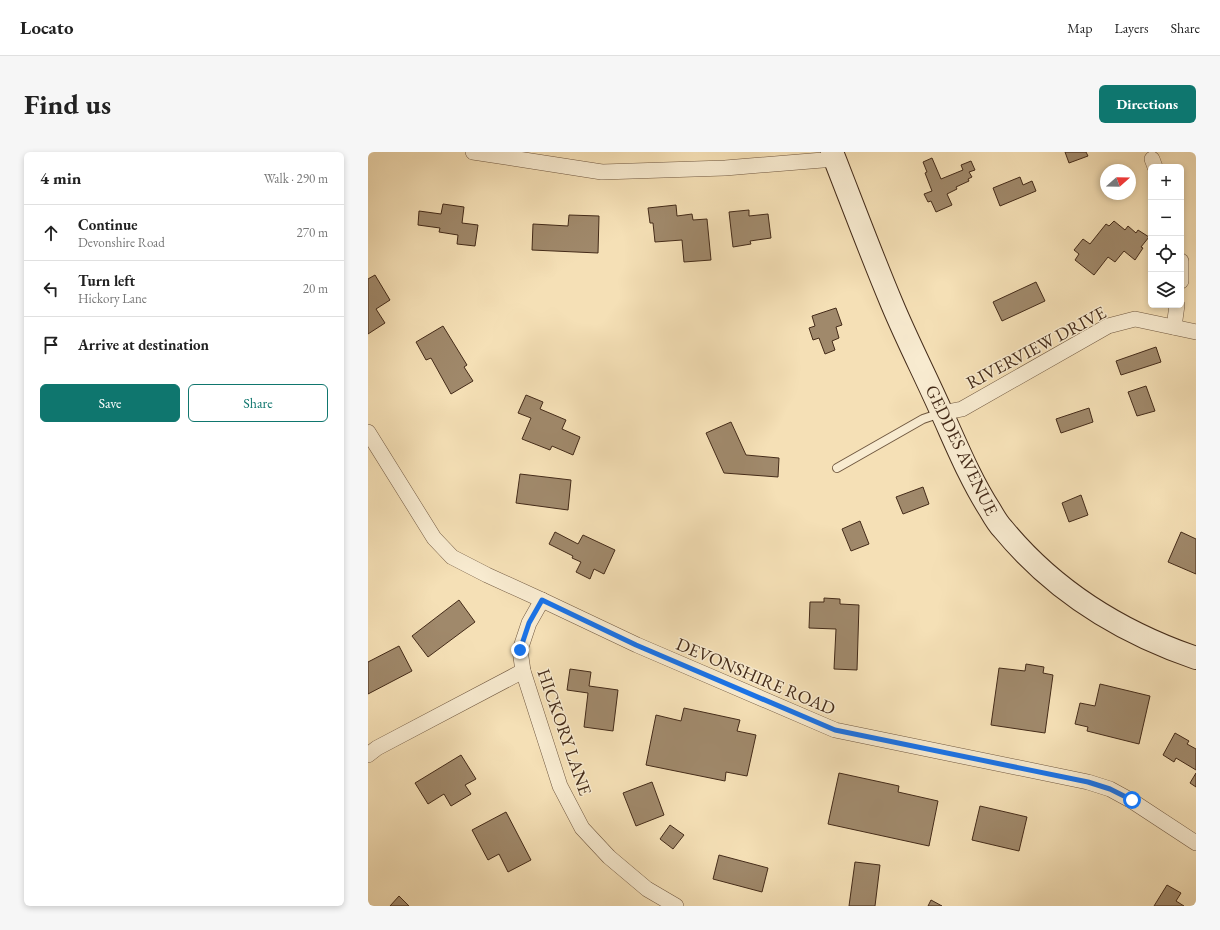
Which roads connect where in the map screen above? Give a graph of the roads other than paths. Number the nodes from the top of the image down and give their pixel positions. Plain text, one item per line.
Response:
1 (473, 152) edge
2 (834, 155) edge
3 (1177, 308) edge
4 (1174, 327) junction
5 (1196, 332) edge
6 (942, 413) junction
7 (368, 432) edge
8 (837, 468) dead end
9 (542, 600) junction
10 (1196, 658) edge
11 (523, 671) junction
12 (368, 755) edge
13 (1196, 843) edge
14 (676, 906) edge

1 - 2 street
2 - 6 main road, GEDDES AVENUE
3 - 4 street
4 - 5 street, RIVERVIEW DRIVE
4 - 6 street, RIVERVIEW DRIVE
6 - 8 lane
6 - 10 main road, GEDDES AVENUE
7 - 9 street, DEVONSHIRE ROAD
9 - 11 street, HICKORY LANE
9 - 13 street, DEVONSHIRE ROAD
11 - 12 street
11 - 14 street, HICKORY LANE

